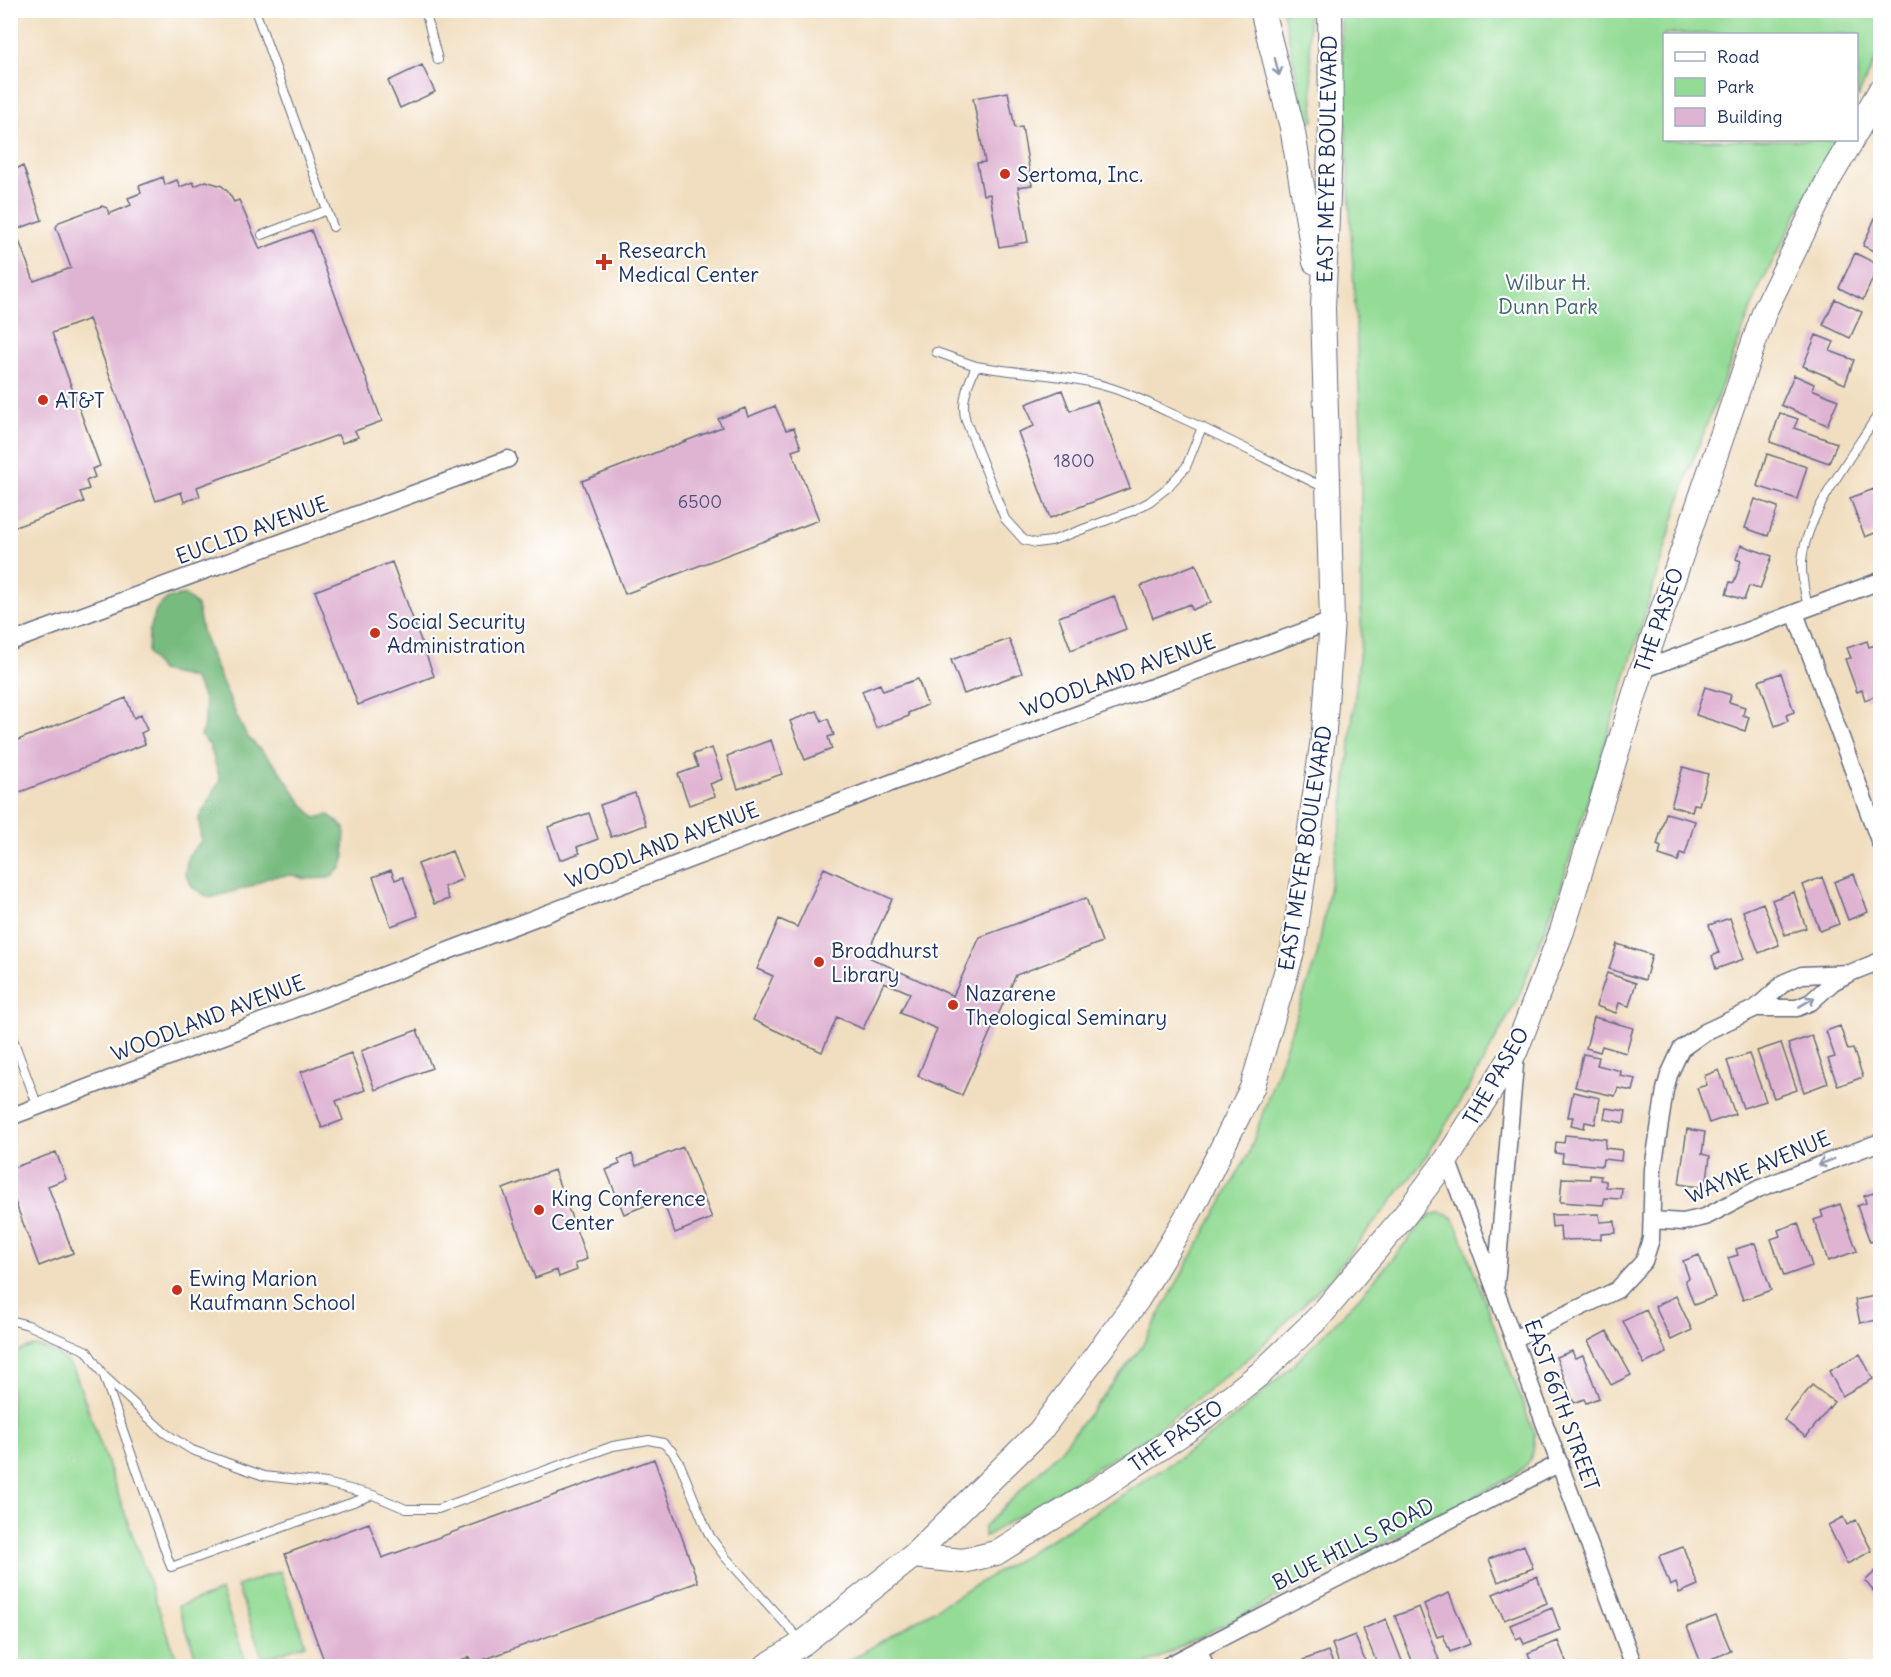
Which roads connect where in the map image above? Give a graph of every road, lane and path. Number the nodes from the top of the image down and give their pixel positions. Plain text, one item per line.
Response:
1 (255, 10) edge
2 (424, 10) edge
3 (1262, 10) edge
4 (1330, 10) edge
5 (438, 60) dead end
6 (1881, 91) edge
7 (1858, 130) edge
8 (1851, 141) edge
9 (327, 210) junction
10 (333, 227) dead end
11 (262, 235) dead end
12 (1323, 308) junction
13 (936, 352) dead end
14 (1881, 360) edge
15 (976, 366) junction
16 (1881, 368) edge
17 (1881, 411) edge
18 (1202, 427) junction
19 (508, 459) dead end
20 (1328, 490) junction
21 (1881, 581) edge
22 (1802, 610) junction
23 (1332, 621) junction
24 (10, 642) edge
25 (1642, 670) junction
26 (1881, 843) edge
27 (1881, 962) edge
28 (1850, 973) junction
29 (1756, 1008) junction
30 (10, 1031) edge
31 (1516, 1050) junction
32 (38, 1107) junction
33 (10, 1117) edge
34 (1881, 1142) edge
35 (1448, 1159) junction
36 (1652, 1220) junction
37 (1496, 1288) junction
38 (10, 1320) edge
39 (1514, 1339) junction
40 (104, 1376) junction
41 (1560, 1463) junction
42 (373, 1495) junction
43 (913, 1556) junction
44 (803, 1643) junction
45 (1198, 1649) junction
46 (766, 1666) edge
47 (1167, 1666) edge
48 (1205, 1666) edge
49 (1634, 1666) edge

1 - 9 lane
2 - 5 lane
3 -> 12 main road, EAST MEYER BOULEVARD
4 - 12 main road, EAST MEYER BOULEVARD
6 - 7 main road
8 - 25 main road, THE PASEO
9 - 10 lane
9 - 11 lane
12 - 20 main road, EAST MEYER BOULEVARD
13 - 15 lane
14 - 16 lane
15 - 18 lane
15 - 18 lane
17 - 22 lane
18 - 20 lane
19 - 24 street, EUCLID AVENUE
20 - 23 main road, EAST MEYER BOULEVARD
21 - 22 street
22 - 25 street
22 - 26 street
23 - 32 street, WOODLAND AVENUE
23 - 43 main road, EAST MEYER BOULEVARD
25 - 31 main road, THE PASEO
27 - 28 street
29 -> 28 street
28 - 29 street
29 - 36 street
30 - 32 lane
31 - 35 main road, THE PASEO
31 - 37 street
32 - 33 street, WOODLAND AVENUE
34 -> 36 street, WAYNE AVENUE
35 - 37 street, EAST 66TH STREET
35 - 43 main road, THE PASEO
36 - 39 street
37 - 39 street, EAST 66TH STREET
38 - 40 lane
39 - 41 street, EAST 66TH STREET
40 - 42 lane
40 - 42 lane
41 - 45 street, BLUE HILLS ROAD
41 - 49 street, EAST 66TH STREET
42 - 44 lane
43 - 44 main road
44 - 46 main road
45 - 47 street, BLUE HILLS ROAD
45 - 48 street

